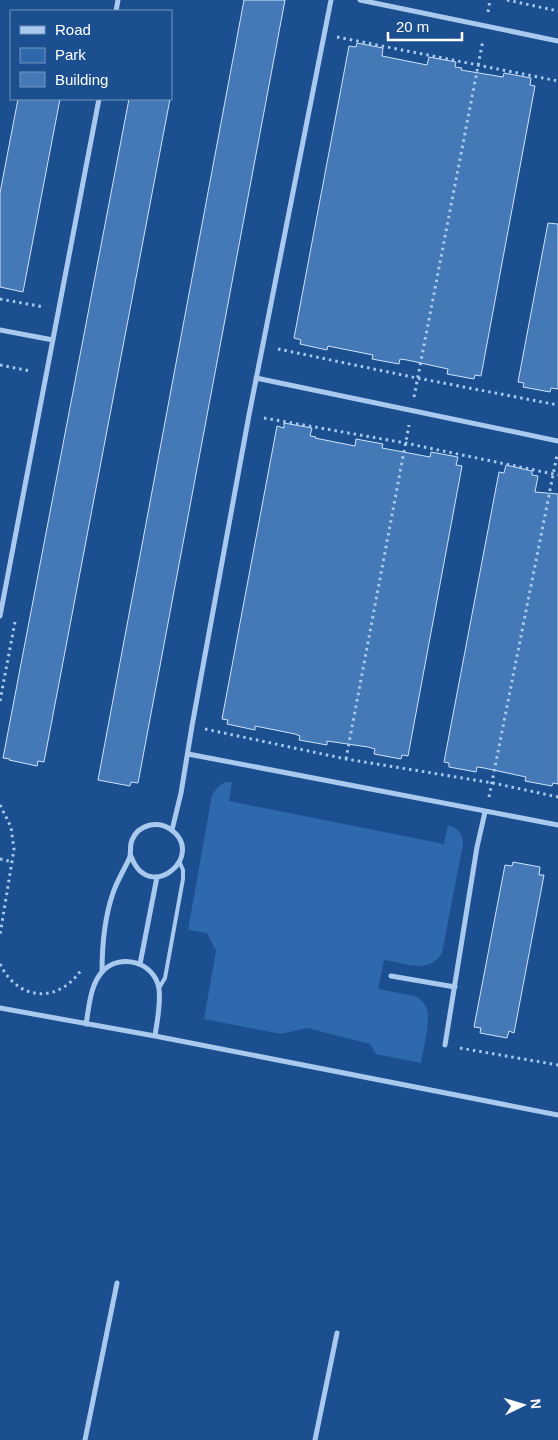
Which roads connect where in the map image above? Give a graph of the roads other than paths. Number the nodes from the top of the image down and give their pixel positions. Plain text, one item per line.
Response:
1 (331, 0) edge
2 (360, 0) edge
3 (558, 41) edge
4 (99, 100) edge
5 (0, 330) edge
6 (53, 340) junction
7 (256, 378) junction
8 (558, 440) edge
9 (0, 616) edge
10 (188, 754) junction
11 (485, 812) junction
12 (558, 826) edge
13 (172, 830) junction
14 (131, 856) junction
15 (180, 863) junction
16 (158, 877) junction
17 (140, 964) junction
18 (102, 972) junction
19 (391, 976) dead end
20 (159, 988) junction
21 (455, 988) junction
22 (0, 1008) edge
23 (86, 1024) junction
24 (155, 1036) junction
25 (445, 1045) road end
26 (558, 1115) edge
27 (117, 1283) dead end
28 (337, 1334) dead end
29 (85, 1440) edge
30 (315, 1440) edge

1 - 7 street
2 - 3 street
4 - 6 street
5 - 6 street
6 - 9 street
7 - 8 street
7 - 10 street
10 - 11 street
10 - 13 street
11 - 12 street
11 - 21 street
13 - 14 street
13 - 15 street
14 - 16 street
14 - 18 street
15 - 16 street
15 - 20 lane
16 - 17 street
17 - 18 street
17 - 20 street
18 - 23 street
19 - 21 street
20 - 24 street
21 - 25 street
22 - 23 street
23 - 24 street
24 - 26 street
27 - 29 street
28 - 30 street

